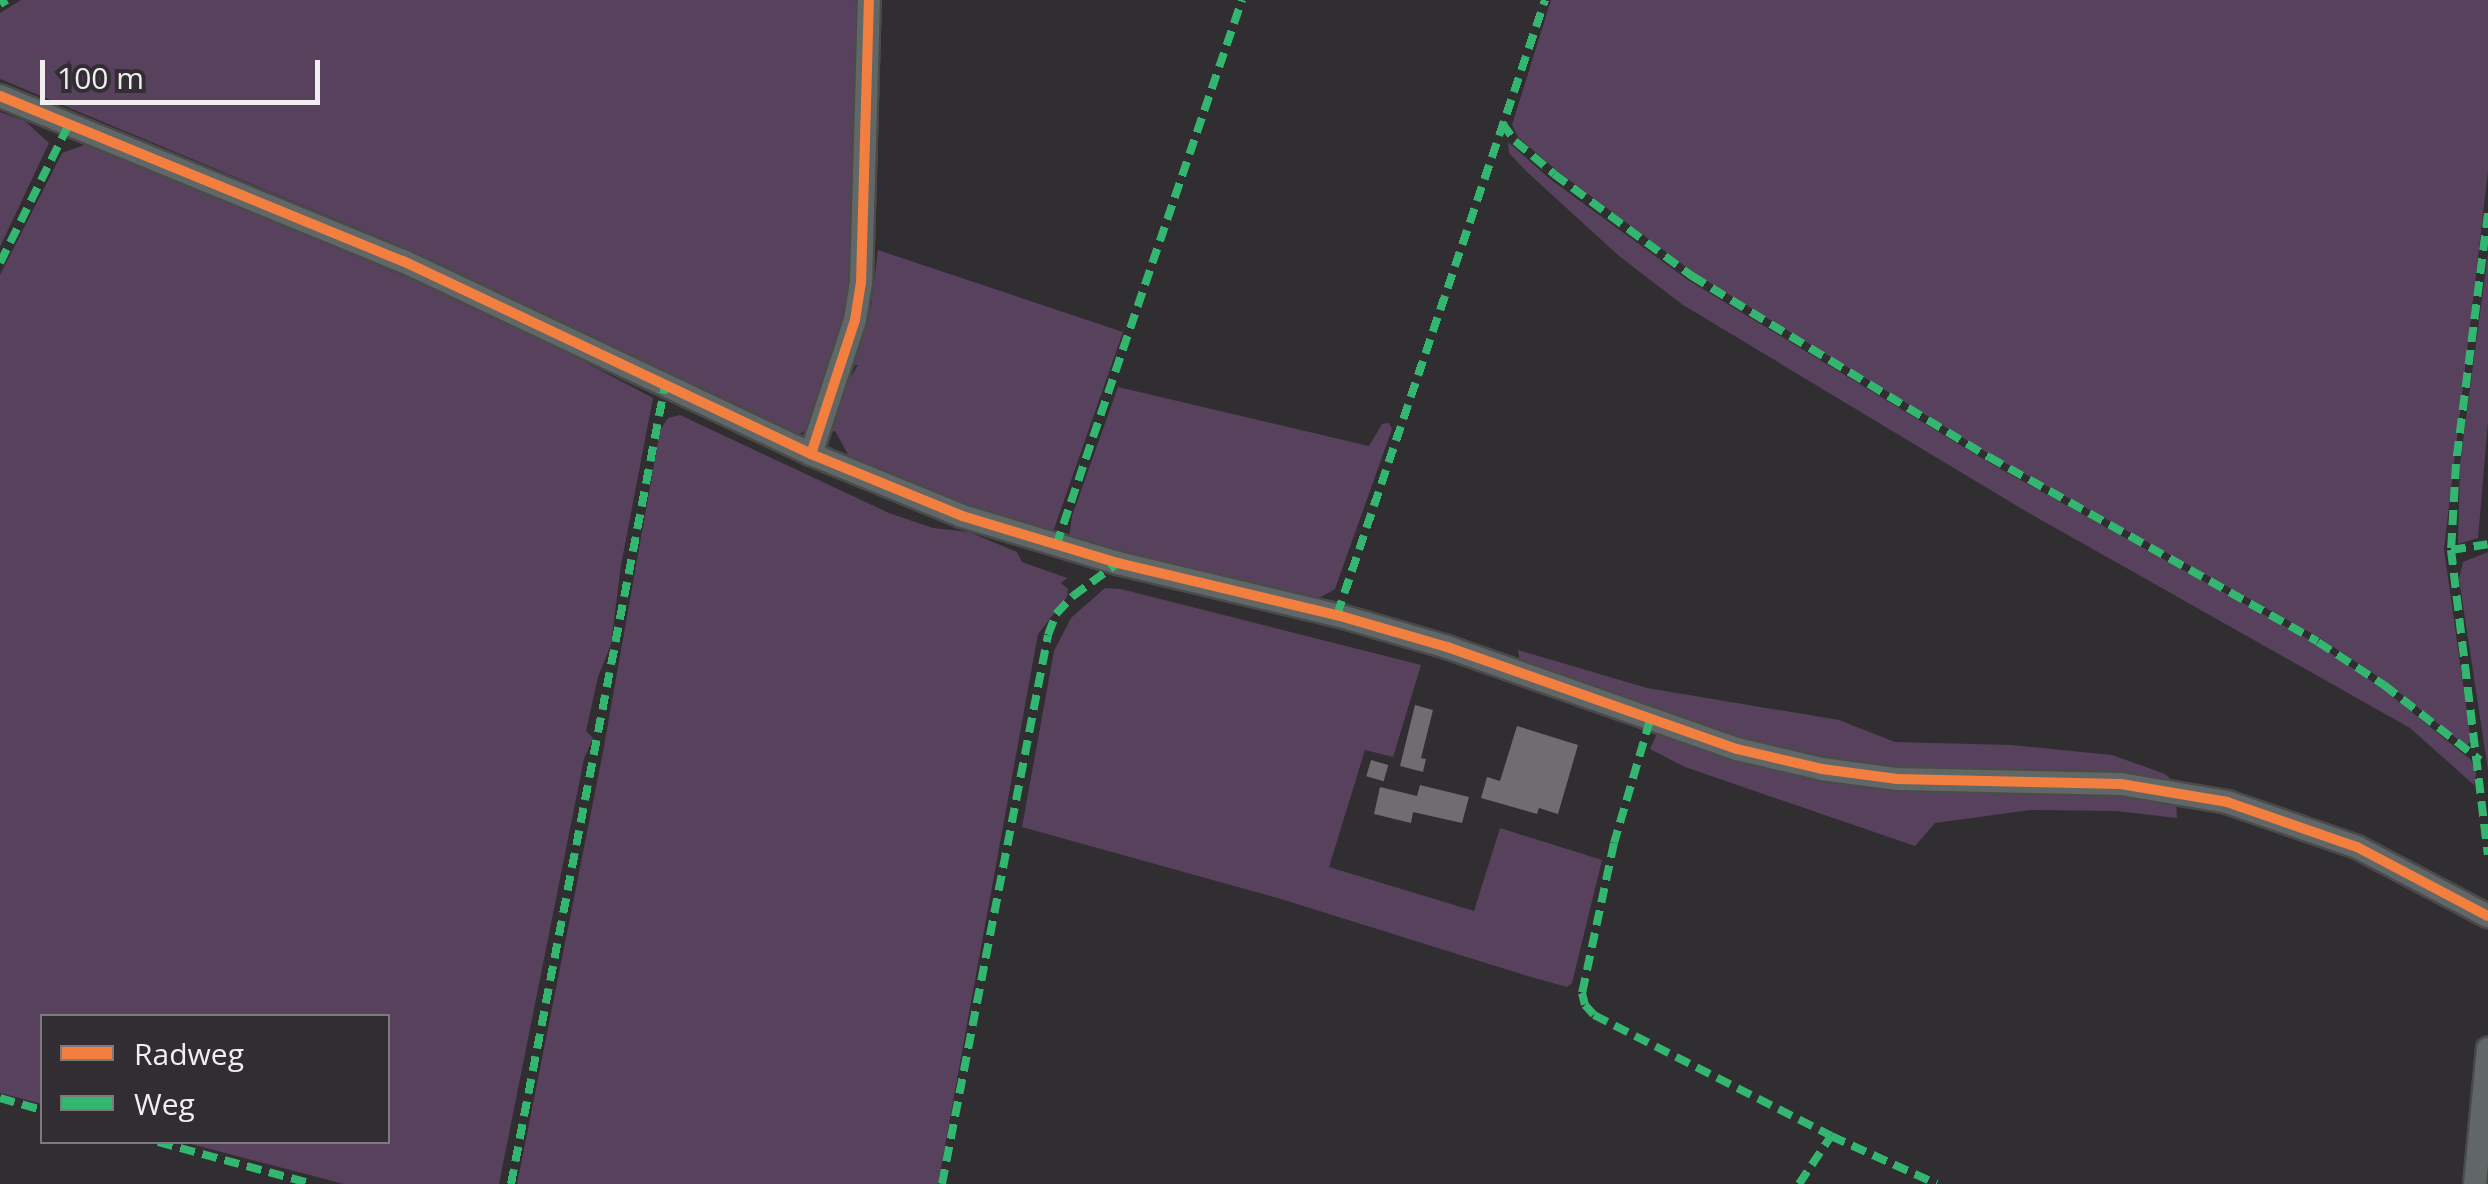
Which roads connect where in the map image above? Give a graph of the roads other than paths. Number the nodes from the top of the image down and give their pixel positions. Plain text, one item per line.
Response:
1 (869, 0) edge
2 (0, 96) edge
3 (811, 454) junction
4 (2488, 916) edge
5 (2488, 1049) edge
6 (2474, 1184) edge

1 - 3 street
2 - 3 street
3 - 4 street
5 - 6 street

